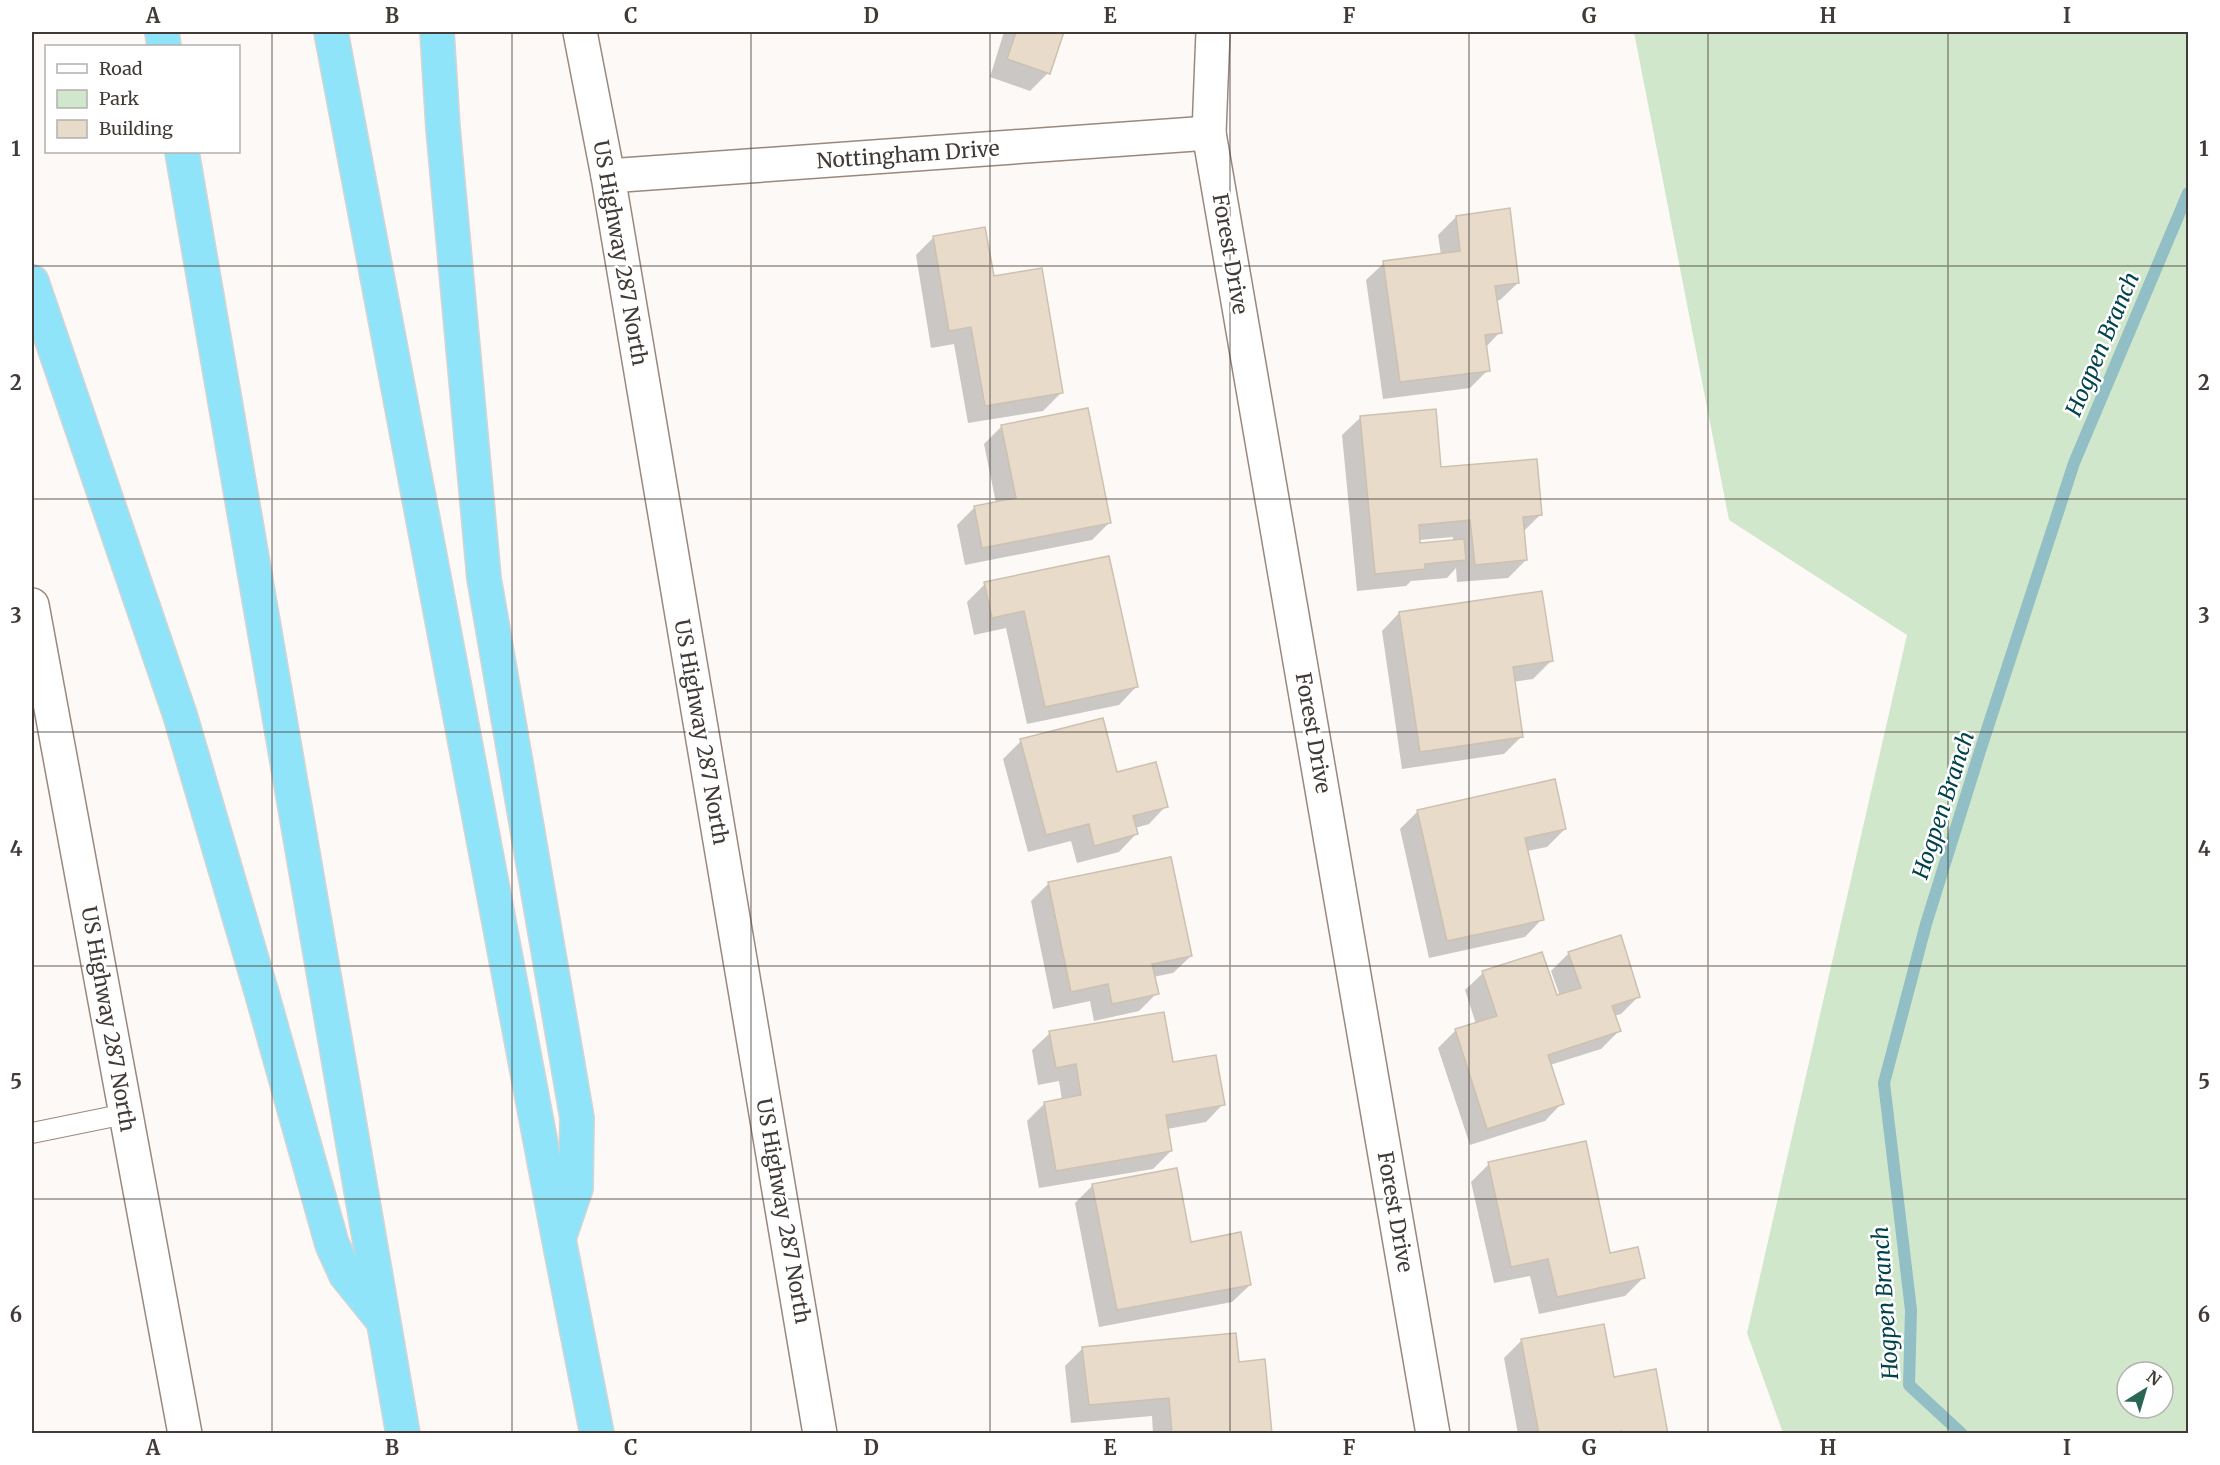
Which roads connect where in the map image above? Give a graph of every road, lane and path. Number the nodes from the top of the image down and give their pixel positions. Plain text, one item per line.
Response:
1 (331, 32) edge
2 (437, 32) edge
3 (580, 32) edge
4 (1213, 32) edge
5 (1209, 133) junction
6 (182, 153) edge
7 (608, 176) junction
8 (32, 282) edge
9 (32, 605) edge
10 (125, 1114) junction
11 (32, 1133) edge
12 (559, 1240) junction
13 (382, 1320) junction
14 (185, 1434) edge
15 (403, 1434) edge
16 (597, 1434) edge
17 (820, 1434) edge
18 (1434, 1434) edge

1 - 12 highway
2 - 12 highway
3 - 7 main road, US Highway 287 North
4 - 5 main road, Forest Drive
5 - 7 main road, Nottingham Drive
5 - 18 main road, Forest Drive
6 - 13 highway
7 - 17 main road, US Highway 287 North
8 - 13 highway
9 - 10 main road, US Highway 287 North
10 - 11 lane
10 - 14 main road, US Highway 287 North
12 - 16 highway
13 - 15 highway

